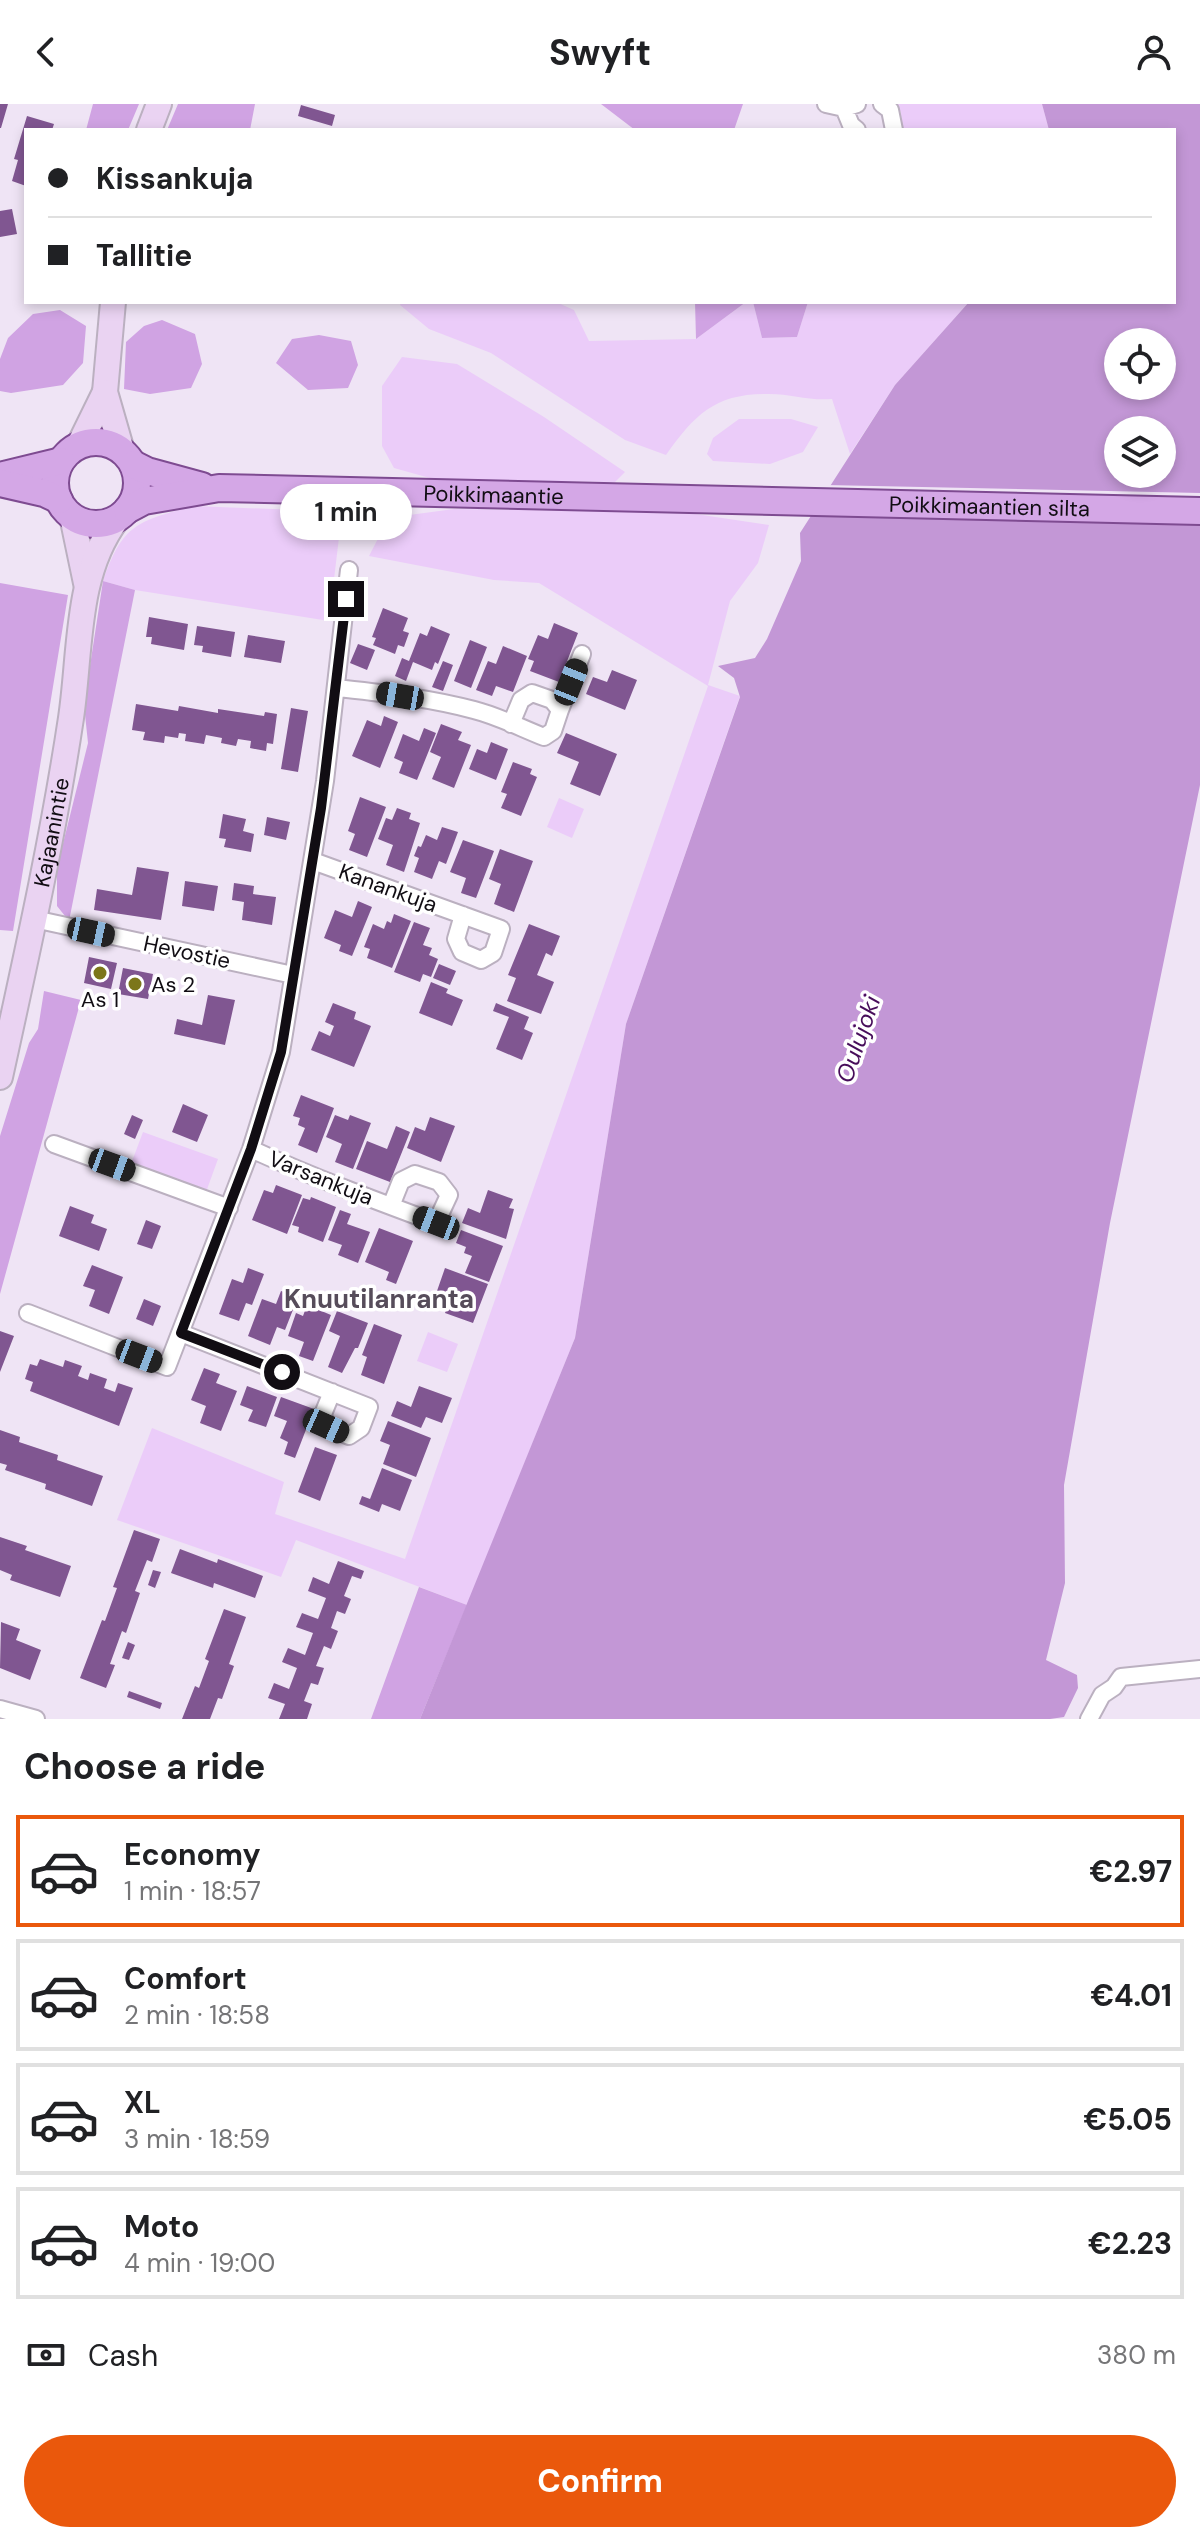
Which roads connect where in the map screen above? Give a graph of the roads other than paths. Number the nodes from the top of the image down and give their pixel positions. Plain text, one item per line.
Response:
1 (159, 104) edge
2 (826, 104) edge
3 (882, 104) edge
4 (851, 106) edge
5 (150, 128) edge
6 (855, 128) edge
7 (894, 128) edge
8 (113, 304) edge
9 (105, 392) junction
10 (70, 453) junction
11 (128, 457) junction
12 (0, 476) edge
13 (0, 483) edge
14 (209, 488) junction
15 (778, 501) joint
16 (65, 508) junction
17 (1200, 511) edge
18 (122, 514) junction
19 (349, 570) dead end
20 (86, 585) junction
21 (582, 654) dead end
22 (337, 688) junction
23 (560, 710) junction
24 (511, 724) junction
25 (313, 861) junction
26 (463, 915) dead end
27 (34, 919) junction
28 (293, 975) junction
29 (0, 1077) edge
30 (54, 1144) dead end
31 (251, 1149) junction
32 (391, 1206) dead end
33 (229, 1208) junction
34 (28, 1313) dead end
35 (181, 1333) junction
36 (332, 1392) dead end
37 (1200, 1669) edge
38 (0, 1710) edge
39 (36, 1719) edge
40 (1089, 1719) edge

1 - 5 main road
2 - 4 street
3 - 7 street
4 - 6 street
8 - 9 main road
9 - 10 main road
9 - 11 main road
10 - 11 main road
10 - 12 main road
10 - 16 main road
11 - 14 main road, Poikkimaantie
11 - 18 main road
13 - 16 main road
14 - 15 main road, Poikkimaantie
14 - 18 main road, Poikkimaantie
15 - 17 main road, Poikkimaantien silta
16 - 18 main road
16 - 20 main road, Kajaanintie
18 - 20 main road, Kajaanintie
19 - 22 street
20 - 27 main road, Kajaanintie
21 - 23 street
22 - 24 street
22 - 25 street
23 - 24 street
23 - 24 street
25 - 26 street, Kanankuja
25 - 28 street
27 - 28 street, Hevostie
27 - 29 main road, Kajaanintie
28 - 31 street
30 - 33 street
31 - 32 street, Varsankuja
31 - 33 street
33 - 35 street
34 - 35 street
35 - 36 street
37 - 40 street
38 - 39 street

